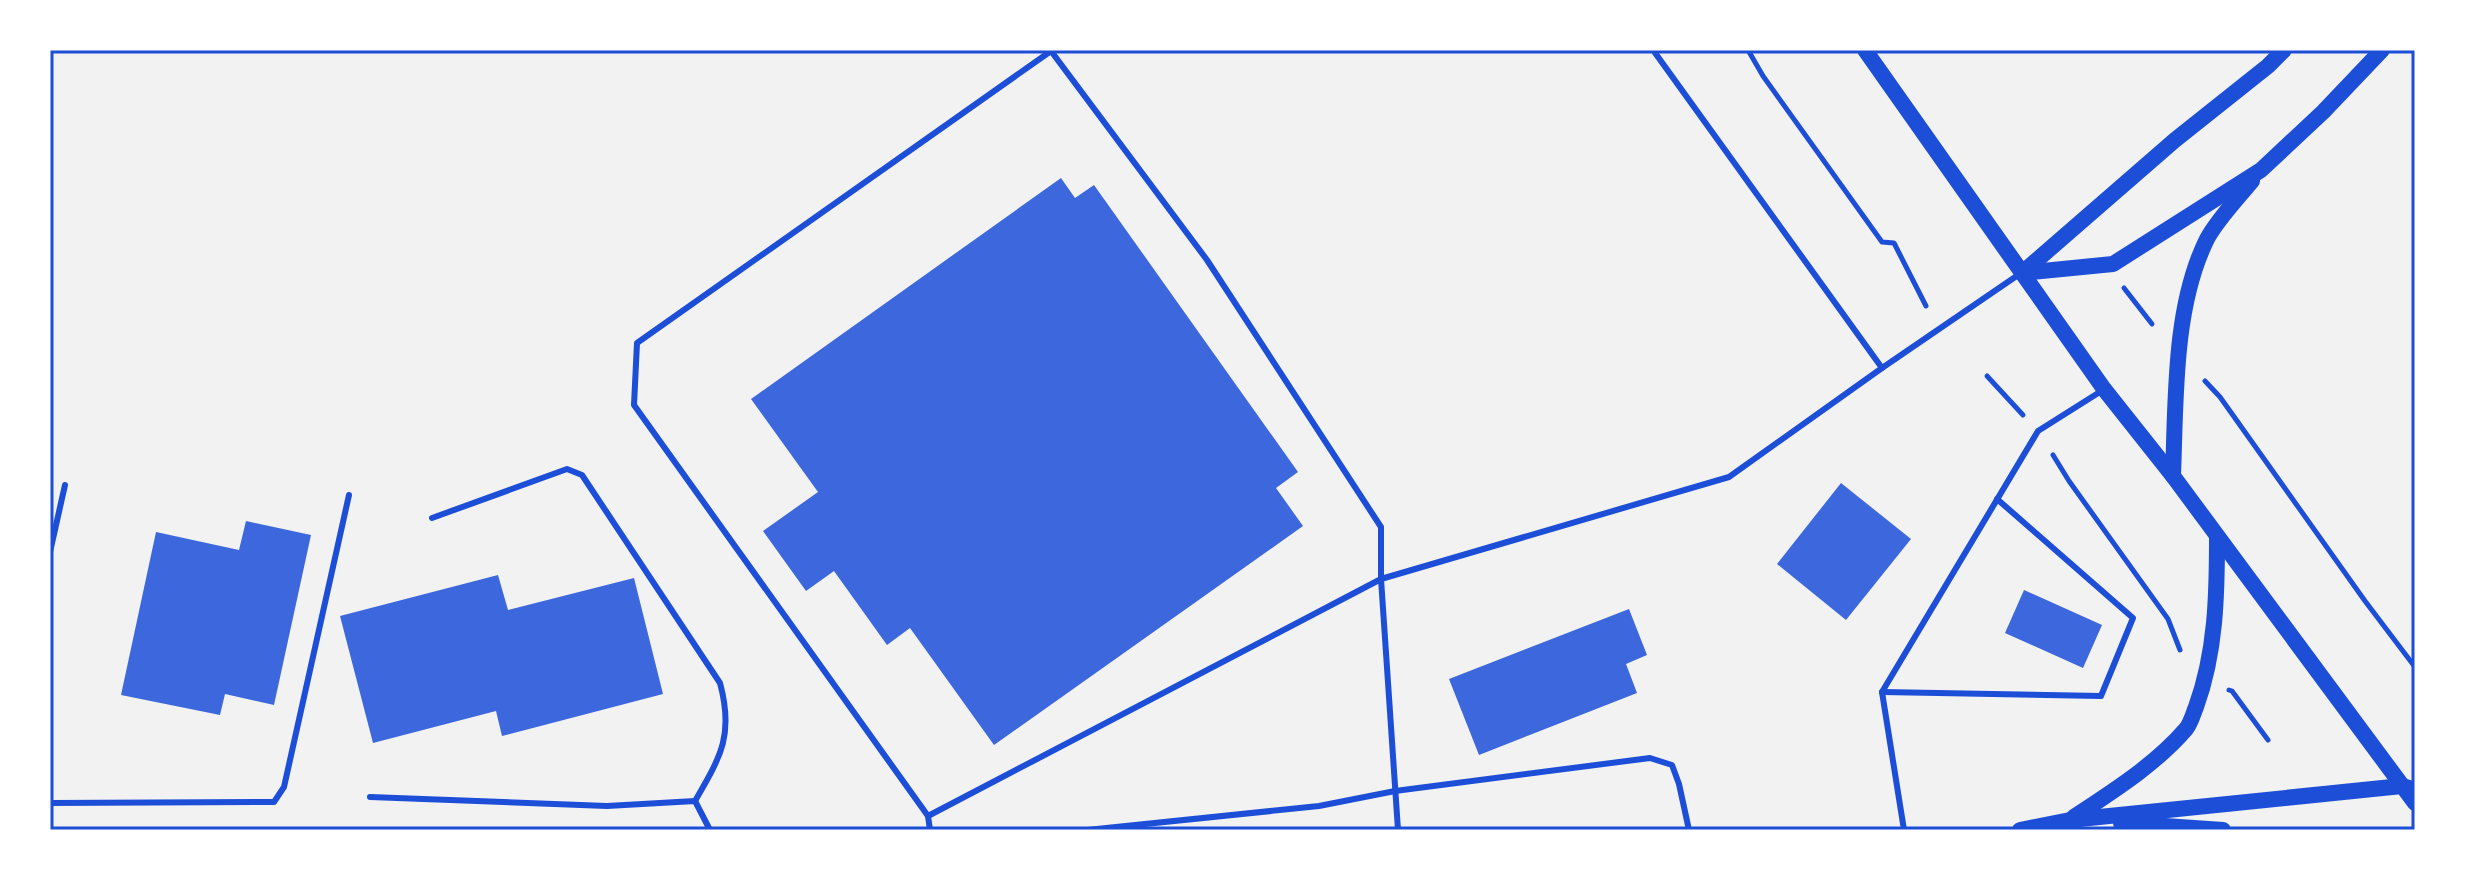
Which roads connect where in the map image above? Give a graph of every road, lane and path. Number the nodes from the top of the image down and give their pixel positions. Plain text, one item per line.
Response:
1 (1653, 50) edge
2 (1748, 50) edge
3 (1865, 50) edge
4 (2284, 50) edge
5 (2382, 50) edge
6 (1052, 51) edge
7 (2261, 170) junction
8 (2022, 273) junction
9 (2119, 281) dead end
10 (1926, 306) dead end
11 (2158, 331) dead end
12 (1882, 368) junction
13 (1987, 376) dead end
14 (2204, 380) dead end
15 (2104, 389) junction
16 (2038, 431) junction
17 (2173, 476) junction
18 (65, 485) dead end
19 (349, 495) dead end
20 (1997, 499) junction
21 (432, 518) dead end
22 (2217, 537) junction
23 (50, 552) edge
24 (1381, 579) junction
25 (2415, 667) edge
26 (2205, 681) junction
27 (1882, 692) junction
28 (2268, 740) dead end
29 (2408, 787) edge
30 (1395, 791) junction
31 (370, 797) dead end
32 (695, 801) junction
33 (50, 803) edge
34 (2415, 803) edge
35 (928, 816) junction
36 (2070, 820) junction
37 (710, 830) edge
38 (930, 830) edge
39 (1087, 830) edge
40 (1398, 830) edge
41 (1689, 830) edge
42 (1904, 830) edge
43 (2020, 830) edge
44 (2223, 830) edge

1 - 12 lane
2 - 10 path
3 - 8 main road
4 - 8 main road
5 - 7 main road
6 - 24 lane
6 - 35 lane
7 - 8 main road
7 - 17 main road
8 - 12 lane
8 - 15 main road
9 - 11 path
12 - 24 lane
13 - 16 path
14 - 25 path
15 - 16 lane
15 - 17 main road
16 - 20 lane
16 - 26 path
17 - 22 main road
18 - 23 lane
19 - 33 lane
20 - 27 lane
20 - 27 lane
21 - 32 lane
22 - 26 main road
22 - 29 main road
24 - 30 lane
24 - 35 lane
26 - 28 path
26 - 36 main road
27 - 42 lane
29 - 34 main road
29 - 36 main road
30 - 39 lane
30 - 40 lane
30 - 41 lane
31 - 32 lane
32 - 37 lane
35 - 38 lane
36 - 43 main road
36 - 44 main road

